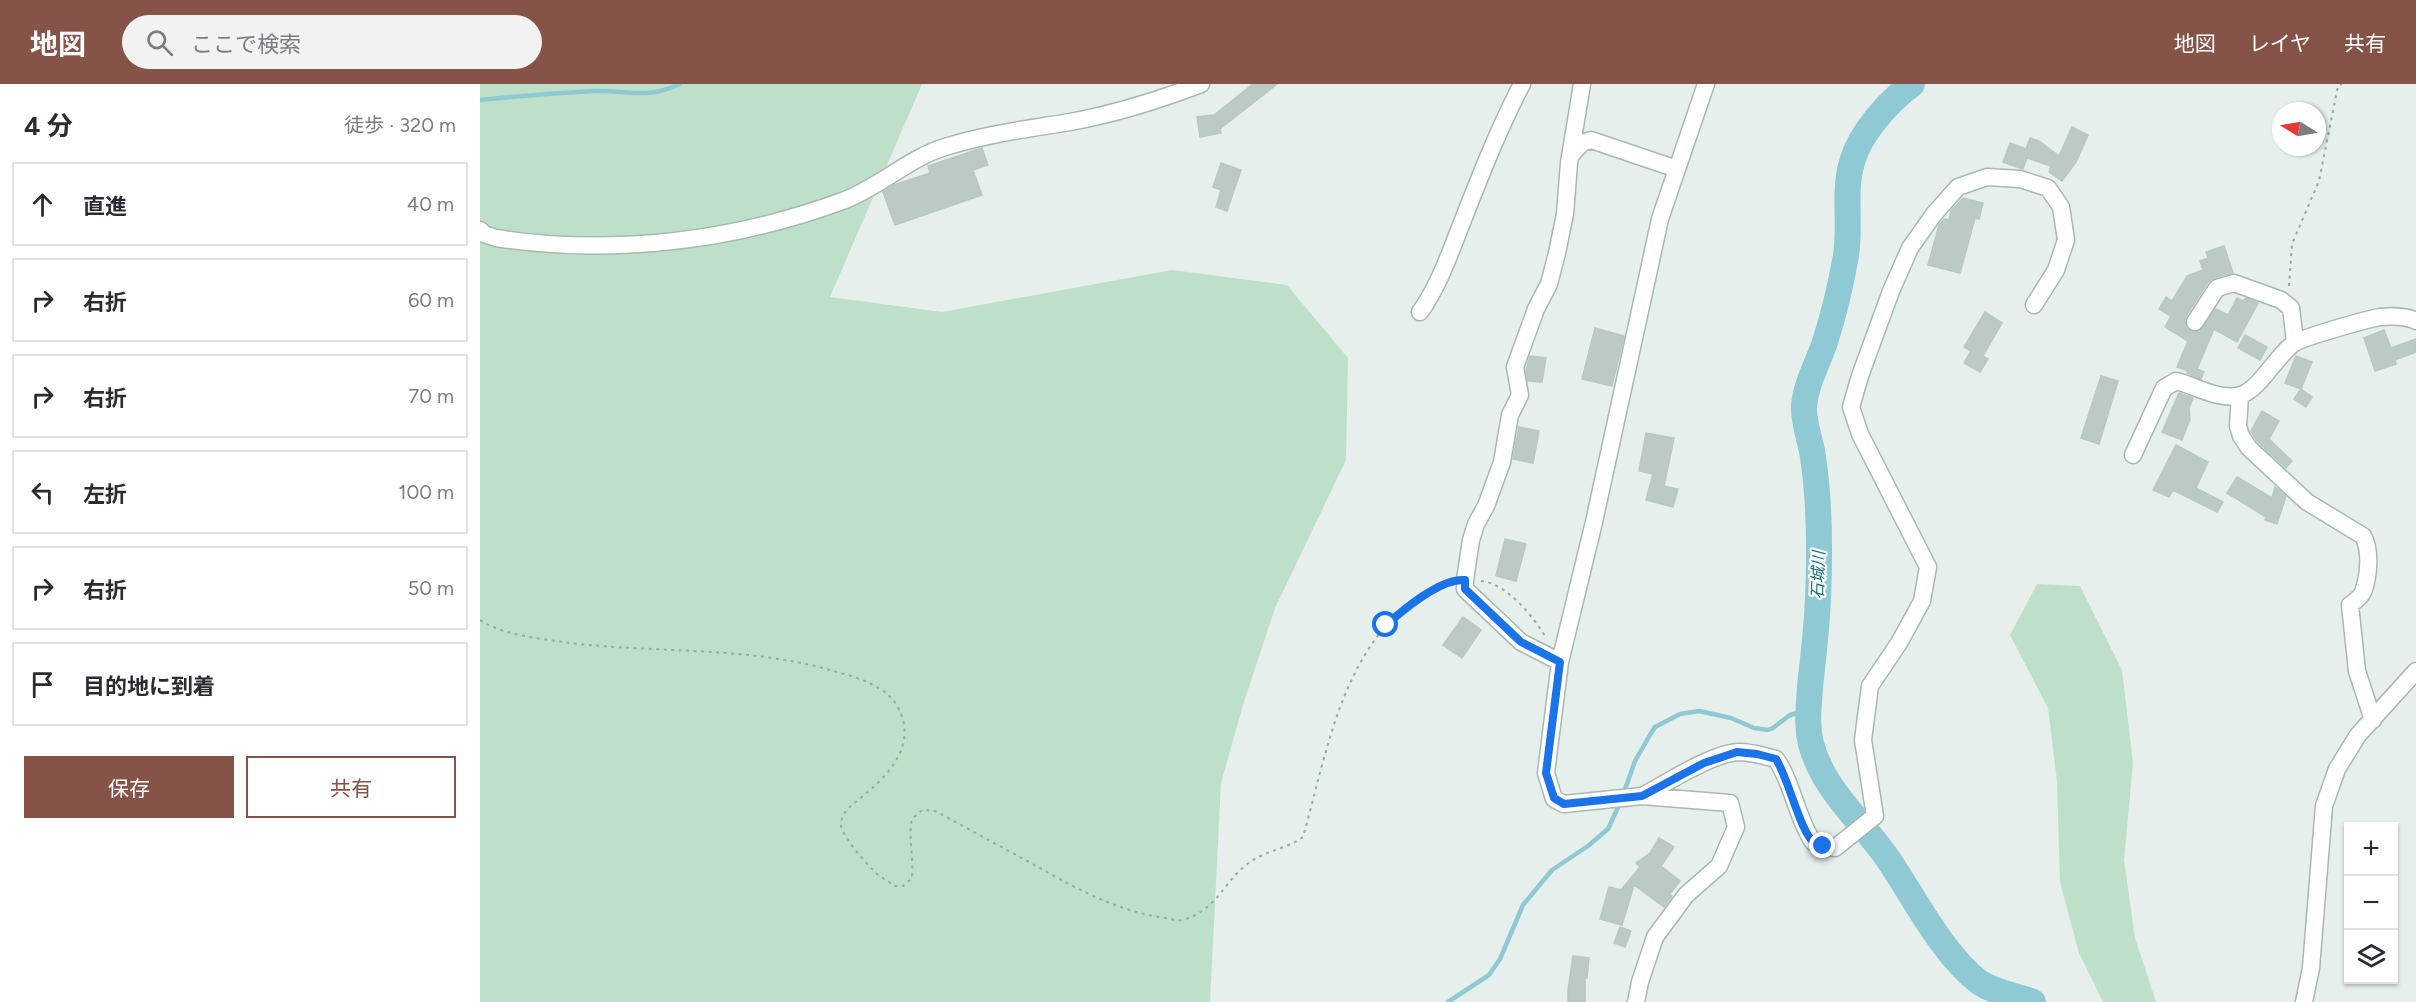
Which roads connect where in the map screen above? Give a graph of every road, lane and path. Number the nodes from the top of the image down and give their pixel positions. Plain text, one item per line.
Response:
1 (1201, 84) edge
2 (1522, 84) edge
3 (1582, 84) edge
4 (1706, 84) edge
5 (2342, 84) edge
6 (1570, 156) junction
7 (1677, 169) junction
8 (480, 230) edge
9 (2034, 304) dead end
10 (2286, 304) junction
11 (1419, 312) dead end
12 (2416, 321) edge
13 (2195, 322) dead end
14 (2295, 342) junction
15 (2240, 396) junction
16 (2133, 455) dead end
17 (1465, 580) junction
18 (480, 620) edge
19 (1560, 662) junction
20 (2416, 671) edge
21 (2373, 720) junction
22 (1642, 796) junction
23 (1636, 1002) edge
24 (2304, 1002) edge

1 - 8 street
2 - 11 street
3 - 6 street
4 - 7 street
5 - 10 path
6 - 7 street
6 - 17 street
7 - 19 street
9 - 22 street
10 - 13 street
10 - 14 street
12 - 14 street
14 - 15 street
15 - 16 street
15 - 21 street
17 - 18 path
17 - 19 street
17 - 19 path
19 - 22 street
20 - 21 street
21 - 24 street
22 - 23 street

